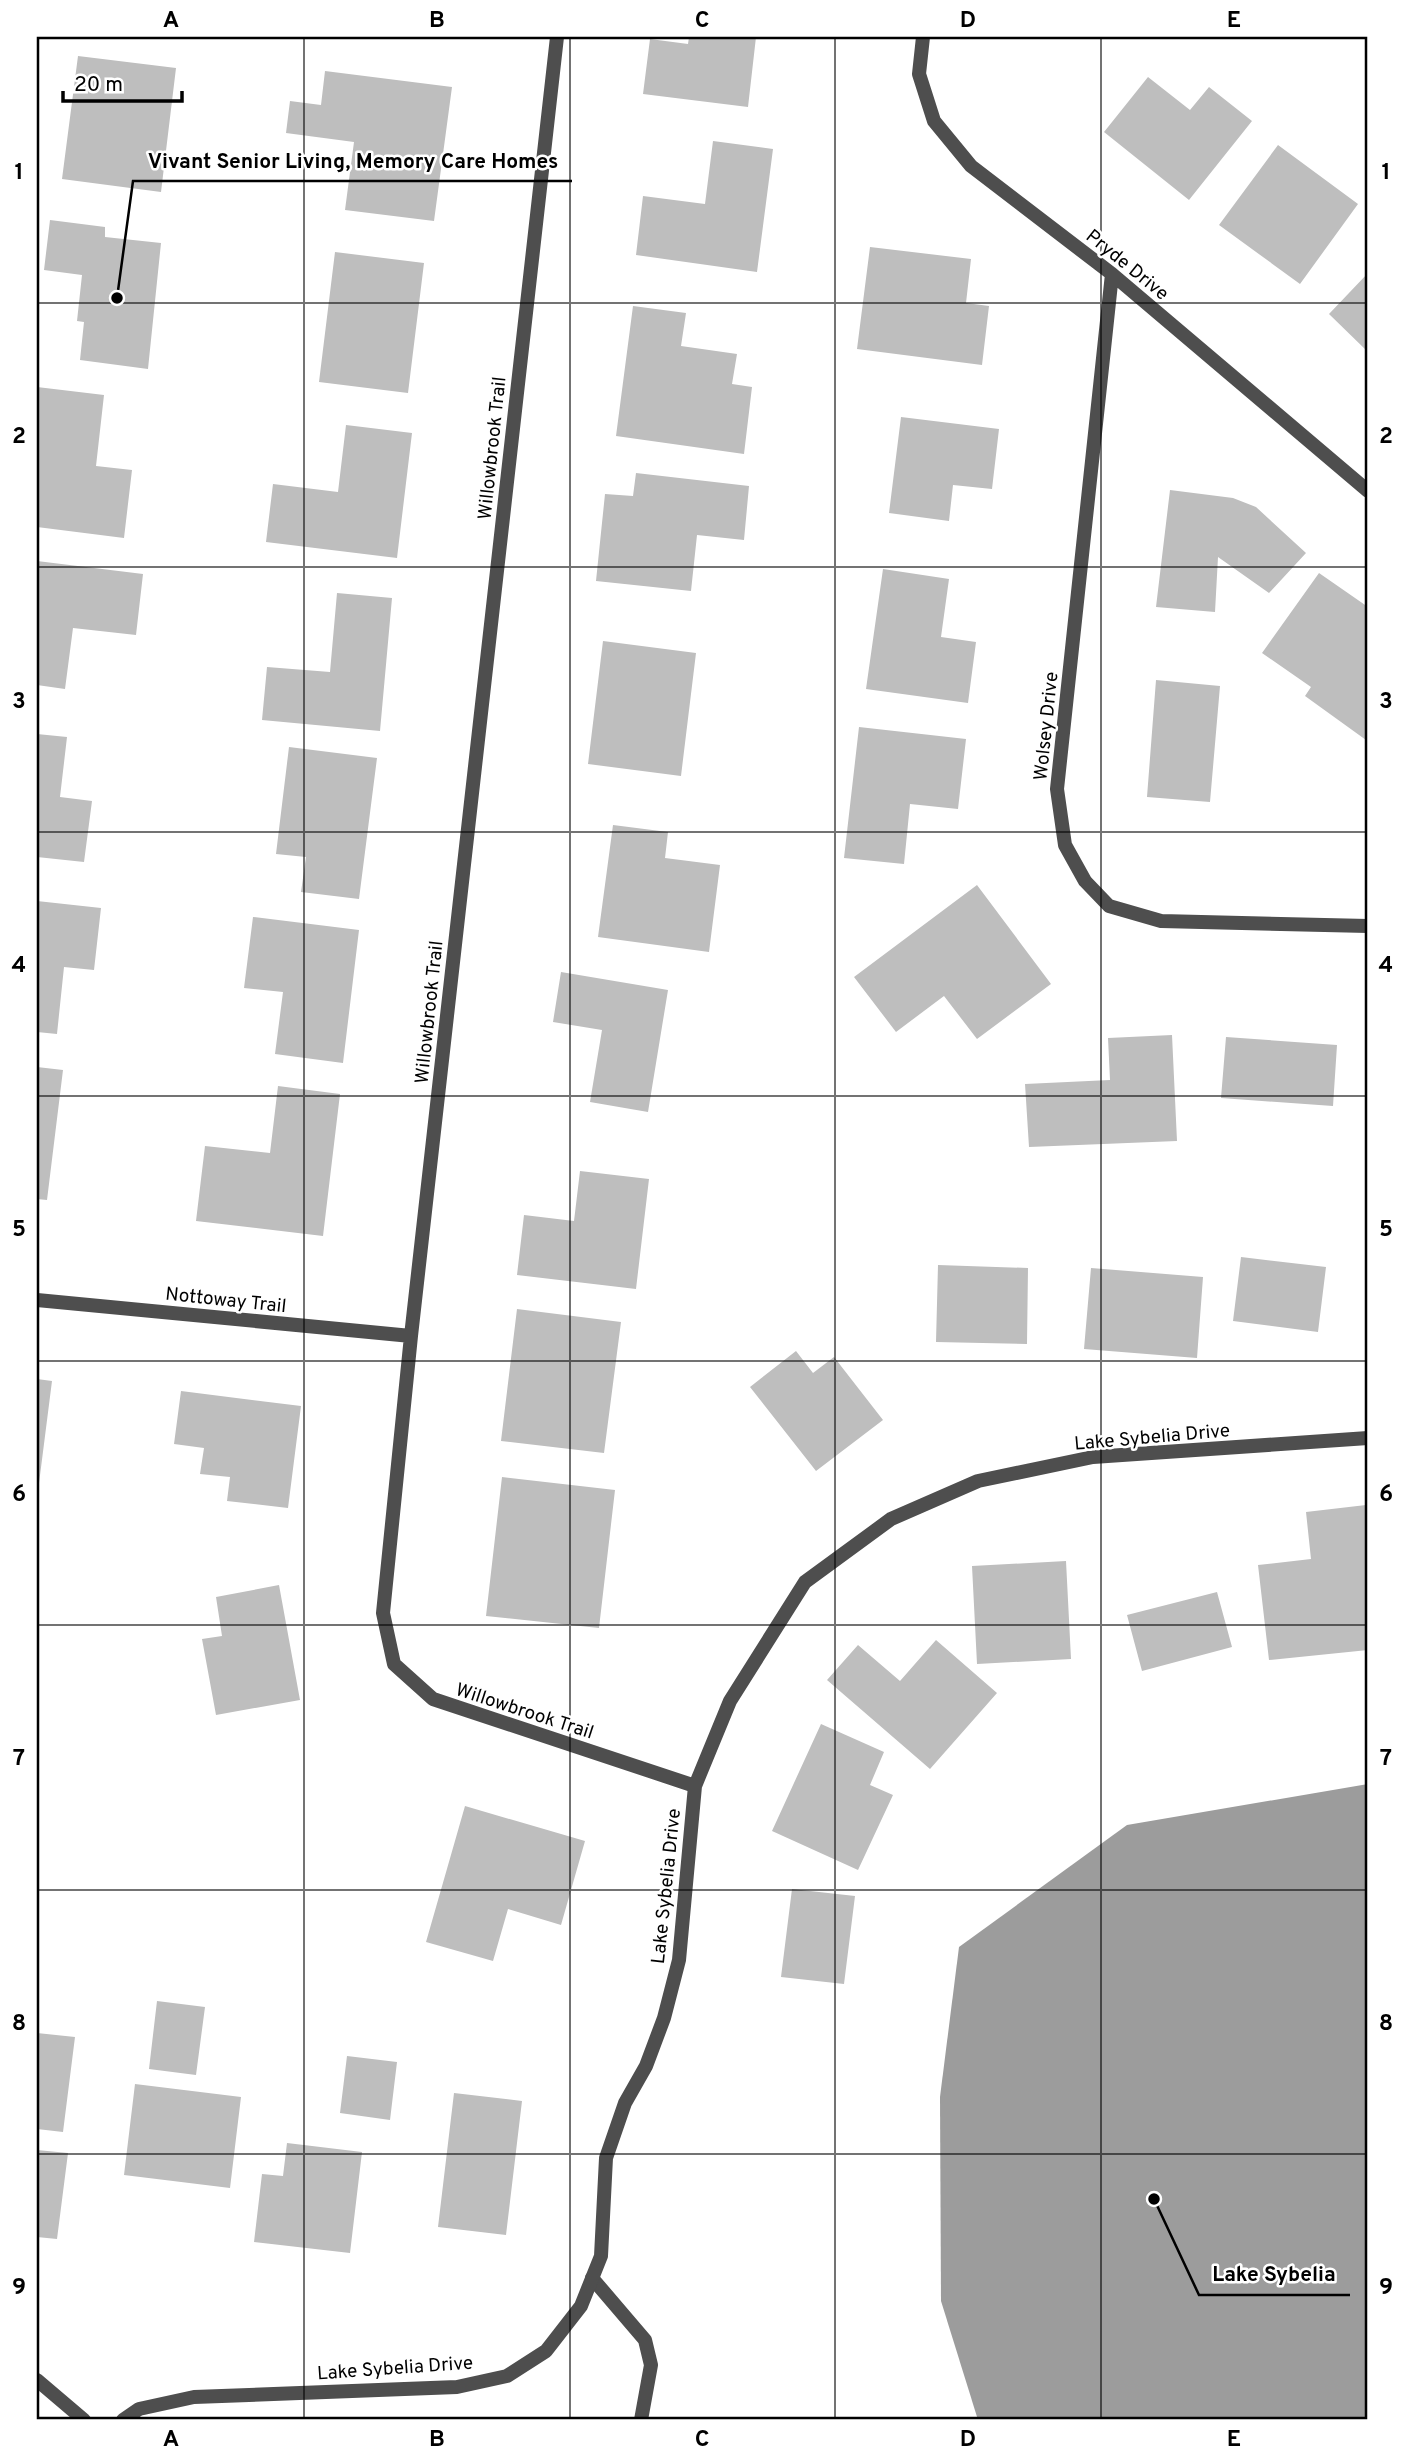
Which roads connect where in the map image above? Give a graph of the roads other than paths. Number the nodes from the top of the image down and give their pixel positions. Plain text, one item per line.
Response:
1 (557, 37) edge
2 (923, 37) edge
3 (1112, 274) junction
4 (1368, 491) edge
5 (1368, 926) edge
6 (37, 1300) edge
7 (411, 1336) junction
8 (1368, 1438) edge
9 (695, 1786) junction
10 (592, 2278) junction
11 (37, 2380) edge
12 (84, 2420) edge
13 (123, 2420) edge
14 (641, 2420) edge

1 - 7 street, Willowbrook Trail
2 - 3 street, Pryde Drive
3 - 4 street, Pryde Drive
3 - 5 street, Wolsey Drive
6 - 7 street, Nottoway Trail
7 - 9 street, Willowbrook Trail
8 - 9 street, Lake Sybelia Drive
9 - 10 street, Lake Sybelia Drive
10 - 13 street, Lake Sybelia Drive
10 - 14 street
11 - 12 street

